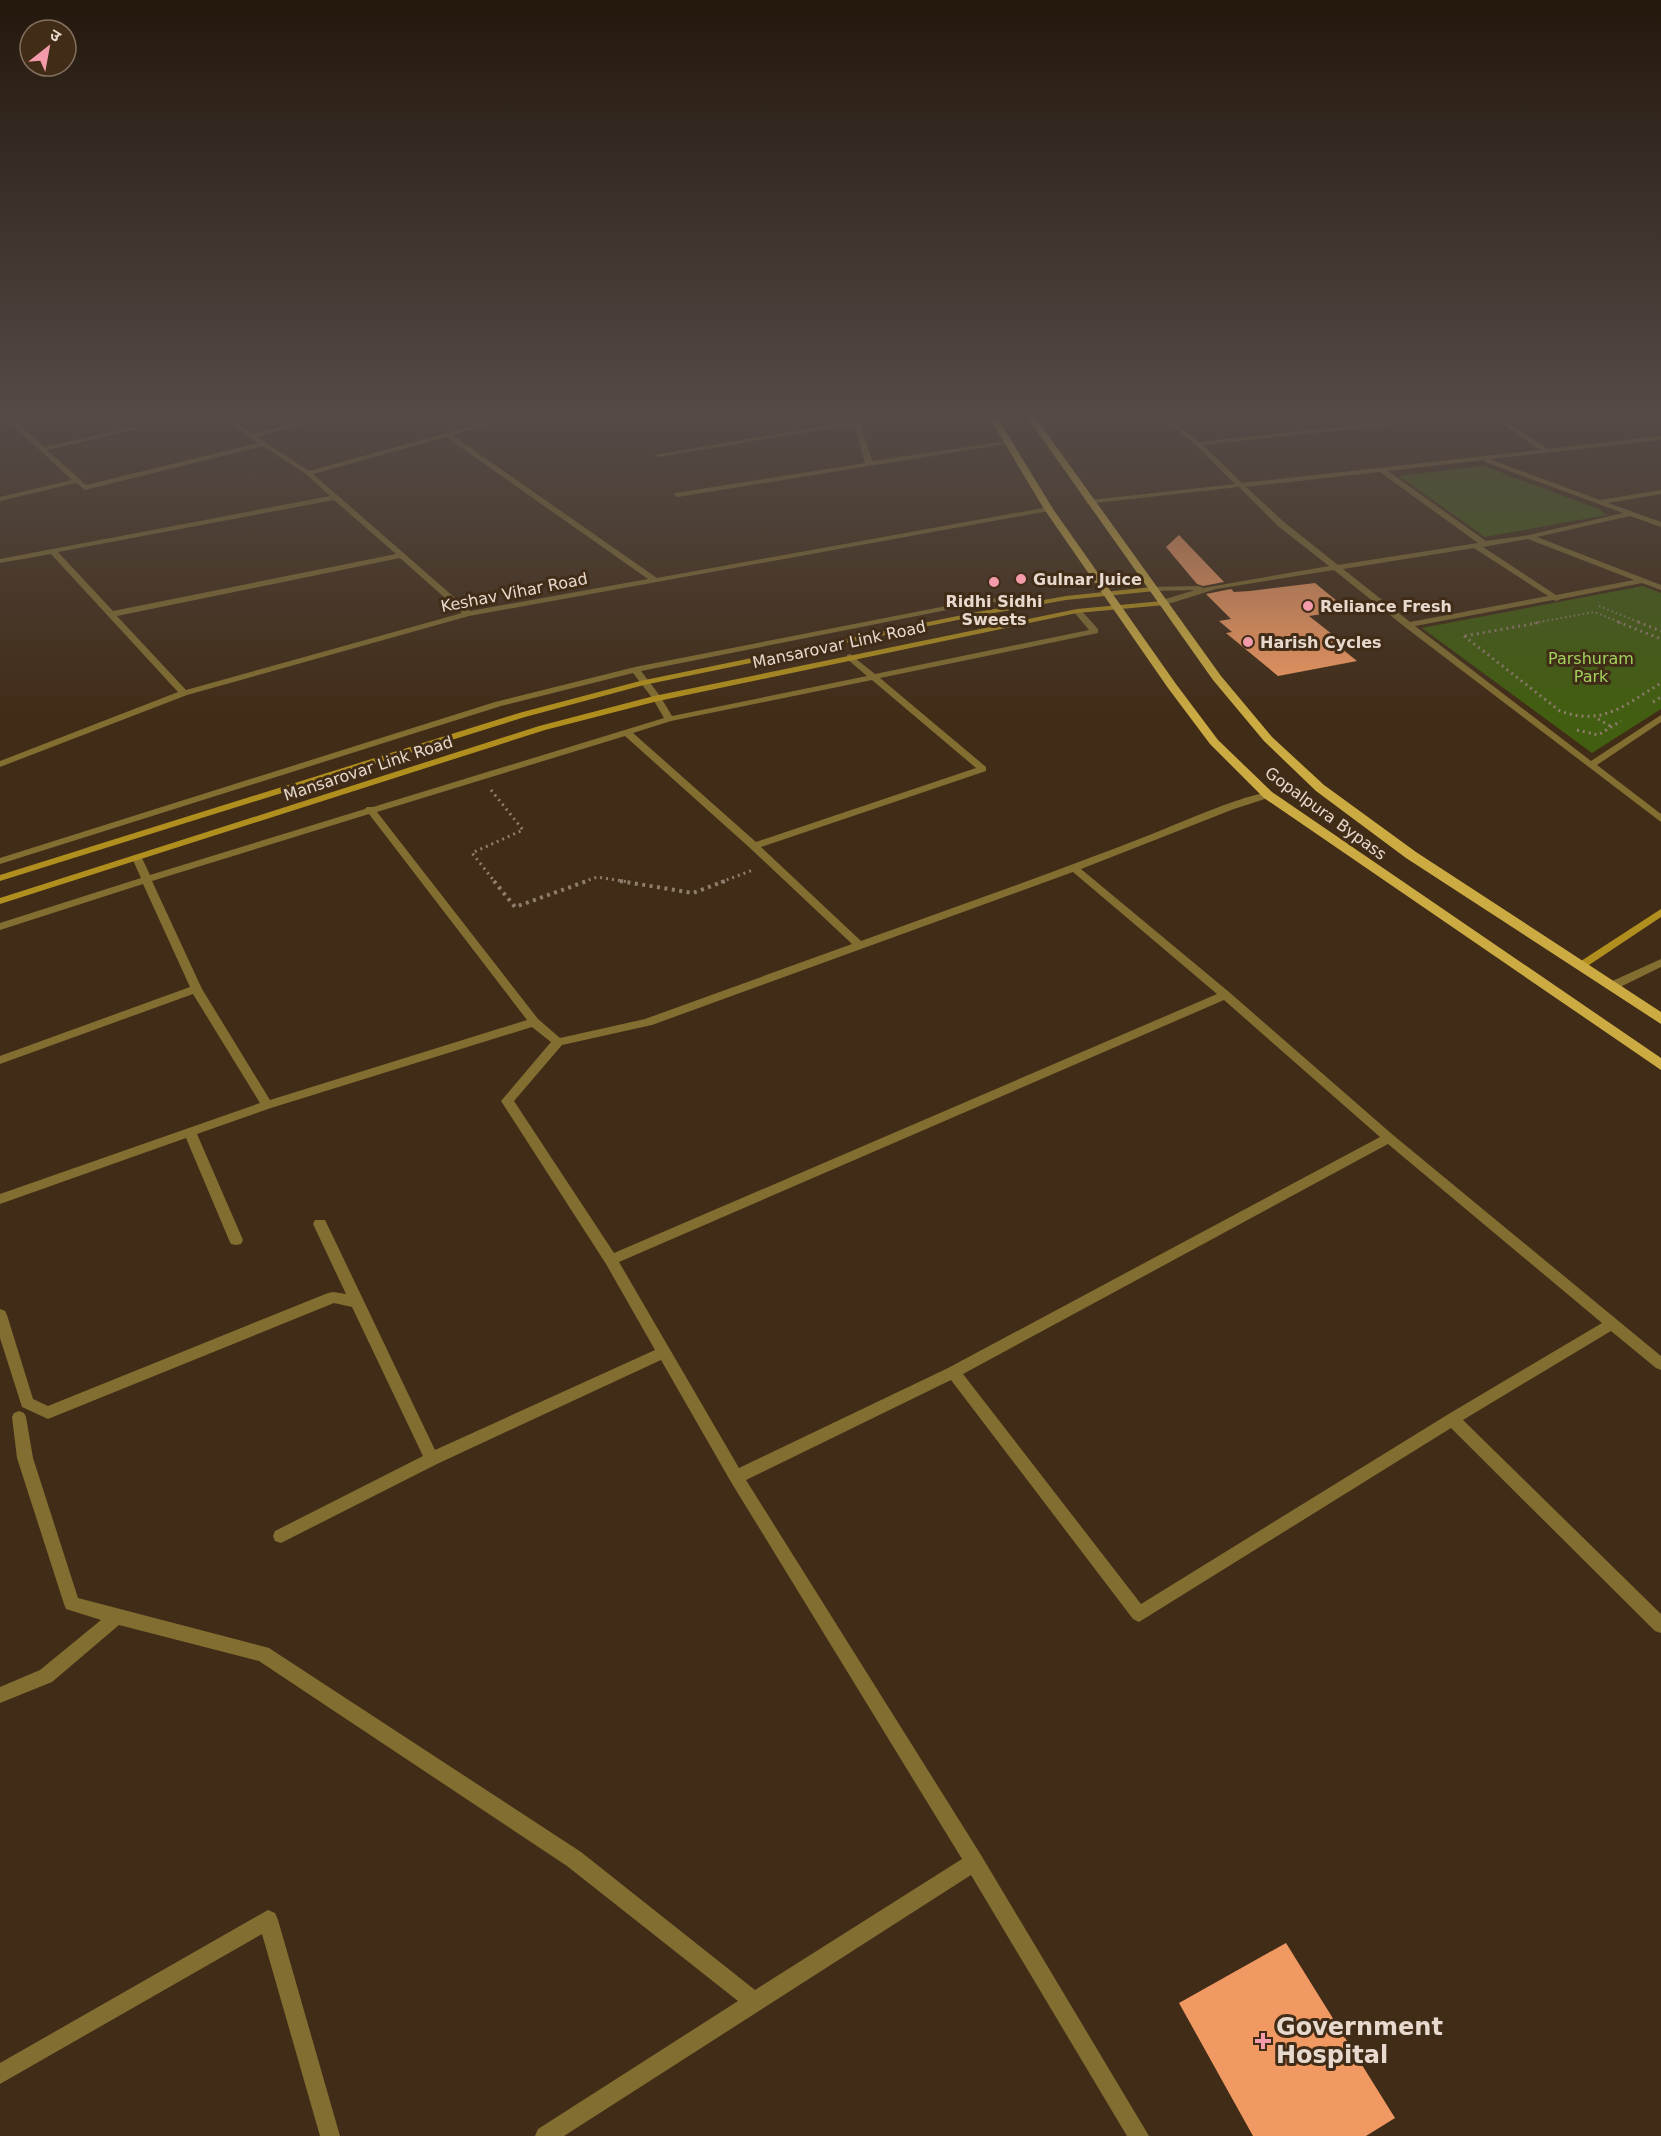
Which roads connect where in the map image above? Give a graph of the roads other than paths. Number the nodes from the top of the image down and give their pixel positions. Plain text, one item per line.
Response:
1 (231, 517) edge
2 (359, 517) edge
3 (564, 517) edge
4 (1006, 517) edge
5 (1054, 517) edge
6 (1100, 517) edge
7 (1274, 517) edge
8 (1447, 517) edge
9 (1618, 517) edge
10 (1638, 517) edge
11 (1661, 525) edge
12 (1530, 537) junction
13 (1485, 544) junction
14 (1475, 545) junction
15 (53, 550) junction
16 (403, 555) junction
17 (0, 561) edge
18 (1337, 568) junction
19 (655, 580) junction
20 (1642, 581) junction
21 (1215, 587) junction
22 (1661, 588) edge
23 (1152, 589) junction
24 (1108, 594) junction
25 (1557, 599) junction
26 (1039, 603) junction
27 (1162, 603) junction
28 (1117, 607) junction
29 (1077, 611) junction
30 (113, 614) junction
31 (468, 614) junction
32 (1408, 625) junction
33 (850, 657) junction
34 (634, 670) junction
35 (873, 678) junction
36 (643, 683) junction
37 (184, 693) junction
38 (657, 698) junction
39 (1661, 718) edge
40 (669, 719) junction
41 (626, 732) junction
42 (0, 764) edge
43 (1591, 765) junction
44 (1268, 795) junction
45 (370, 809) junction
46 (1661, 819) edge
47 (66, 840) junction
48 (754, 846) junction
49 (71, 856) junction
50 (137, 858) junction
51 (0, 861) edge
52 (1074, 868) junction
53 (0, 878) edge
54 (147, 879) junction
55 (0, 901) edge
56 (1661, 912) edge
57 (0, 927) edge
58 (860, 946) junction
59 (1661, 963) edge
60 (1582, 965) junction
61 (1612, 986) junction
62 (196, 990) junction
63 (1225, 995) junction
64 (1661, 1019) edge
65 (534, 1022) junction
66 (558, 1042) junction
67 (0, 1060) edge
68 (1661, 1065) edge
69 (267, 1105) junction
70 (190, 1132) junction
71 (1389, 1138) junction
72 (0, 1199) edge
73 (320, 1224) dead end
74 (236, 1240) dead end
75 (611, 1260) junction
76 (357, 1302) junction
77 (0, 1315) edge
78 (1612, 1323) junction
79 (664, 1352) junction
80 (1661, 1364) edge
81 (953, 1372) junction
82 (19, 1418) dead end
83 (1452, 1419) junction
84 (432, 1459) junction
85 (736, 1477) junction
86 (281, 1536) dead end
87 (117, 1617) junction
88 (1661, 1625) edge
89 (0, 1695) edge
90 (974, 1862) junction
91 (754, 2002) junction
92 (0, 2074) edge
93 (330, 2136) edge
94 (545, 2136) edge
95 (1139, 2136) edge

1 - 15 street
2 - 16 street
3 - 19 street
4 - 19 street, Keshav Vihar Road
5 - 24 main road, Gopalpura Bypass
6 - 23 main road, Gopalpura Bypass
7 - 18 street
8 - 13 street
9 - 12 street
10 - 11 street
12 - 13 street
12 - 20 street
13 - 14 street
14 - 18 street
14 - 25 street
15 - 17 street
15 - 30 street
16 - 30 street
16 - 31 street
18 - 21 street
18 - 32 street
19 - 31 street, Keshav Vihar Road
20 - 22 street
20 - 25 street
21 - 23 street, Mansarovar Link Road
21 - 27 street, Mansarovar Link Road
23 - 24 street, Mansarovar Link Road
23 - 27 main road, Gopalpura Bypass
24 - 26 street, Mansarovar Link Road
24 - 28 main road, Gopalpura Bypass
25 - 32 street
26 - 34 street
26 - 36 street, Mansarovar Link Road
27 - 28 street, Mansarovar Link Road
27 - 60 main road, Gopalpura Bypass
28 - 29 street, Mansarovar Link Road
28 - 44 main road, Gopalpura Bypass
29 - 33 street, Mansarovar Link Road
29 - 35 street
30 - 37 street
31 - 37 street, Keshav Vihar Road
32 - 43 street
33 - 35 street
33 - 38 street, Mansarovar Link Road
34 - 36 street
34 - 47 street
35 - 40 street
35 - 48 street
36 - 38 street
36 - 49 street, Mansarovar Link Road
37 - 42 street, Keshav Vihar Road
38 - 40 street
38 - 50 street, Mansarovar Link Road
39 - 43 street
40 - 41 street
41 - 45 street
41 - 48 street
43 - 46 street
44 - 52 street
44 - 68 main road, Gopalpura Bypass
45 - 54 street
45 - 65 street
47 - 49 street
47 - 51 street
48 - 58 street
49 - 53 street, Mansarovar Link Road
50 - 54 street
50 - 55 street, Mansarovar Link Road
52 - 58 street
52 - 63 street
54 - 57 street
54 - 62 street
56 - 60 street
58 - 66 street
59 - 61 street
60 - 61 main road, Gopalpura Bypass
61 - 64 main road, Gopalpura Bypass
62 - 67 street
62 - 69 street
63 - 71 street
63 - 75 street
65 - 66 street
65 - 69 street
66 - 75 street
69 - 70 street
70 - 72 street
70 - 74 street
71 - 78 street
71 - 81 street
73 - 76 street
75 - 79 street
76 - 77 street
76 - 84 street
78 - 80 street
78 - 83 street
79 - 84 street
79 - 85 street
81 - 83 street
81 - 85 street
82 - 87 street
83 - 88 street
84 - 86 street
85 - 90 street
87 - 89 street
87 - 91 street
90 - 91 street
90 - 95 street
91 - 94 street
92 - 93 street

